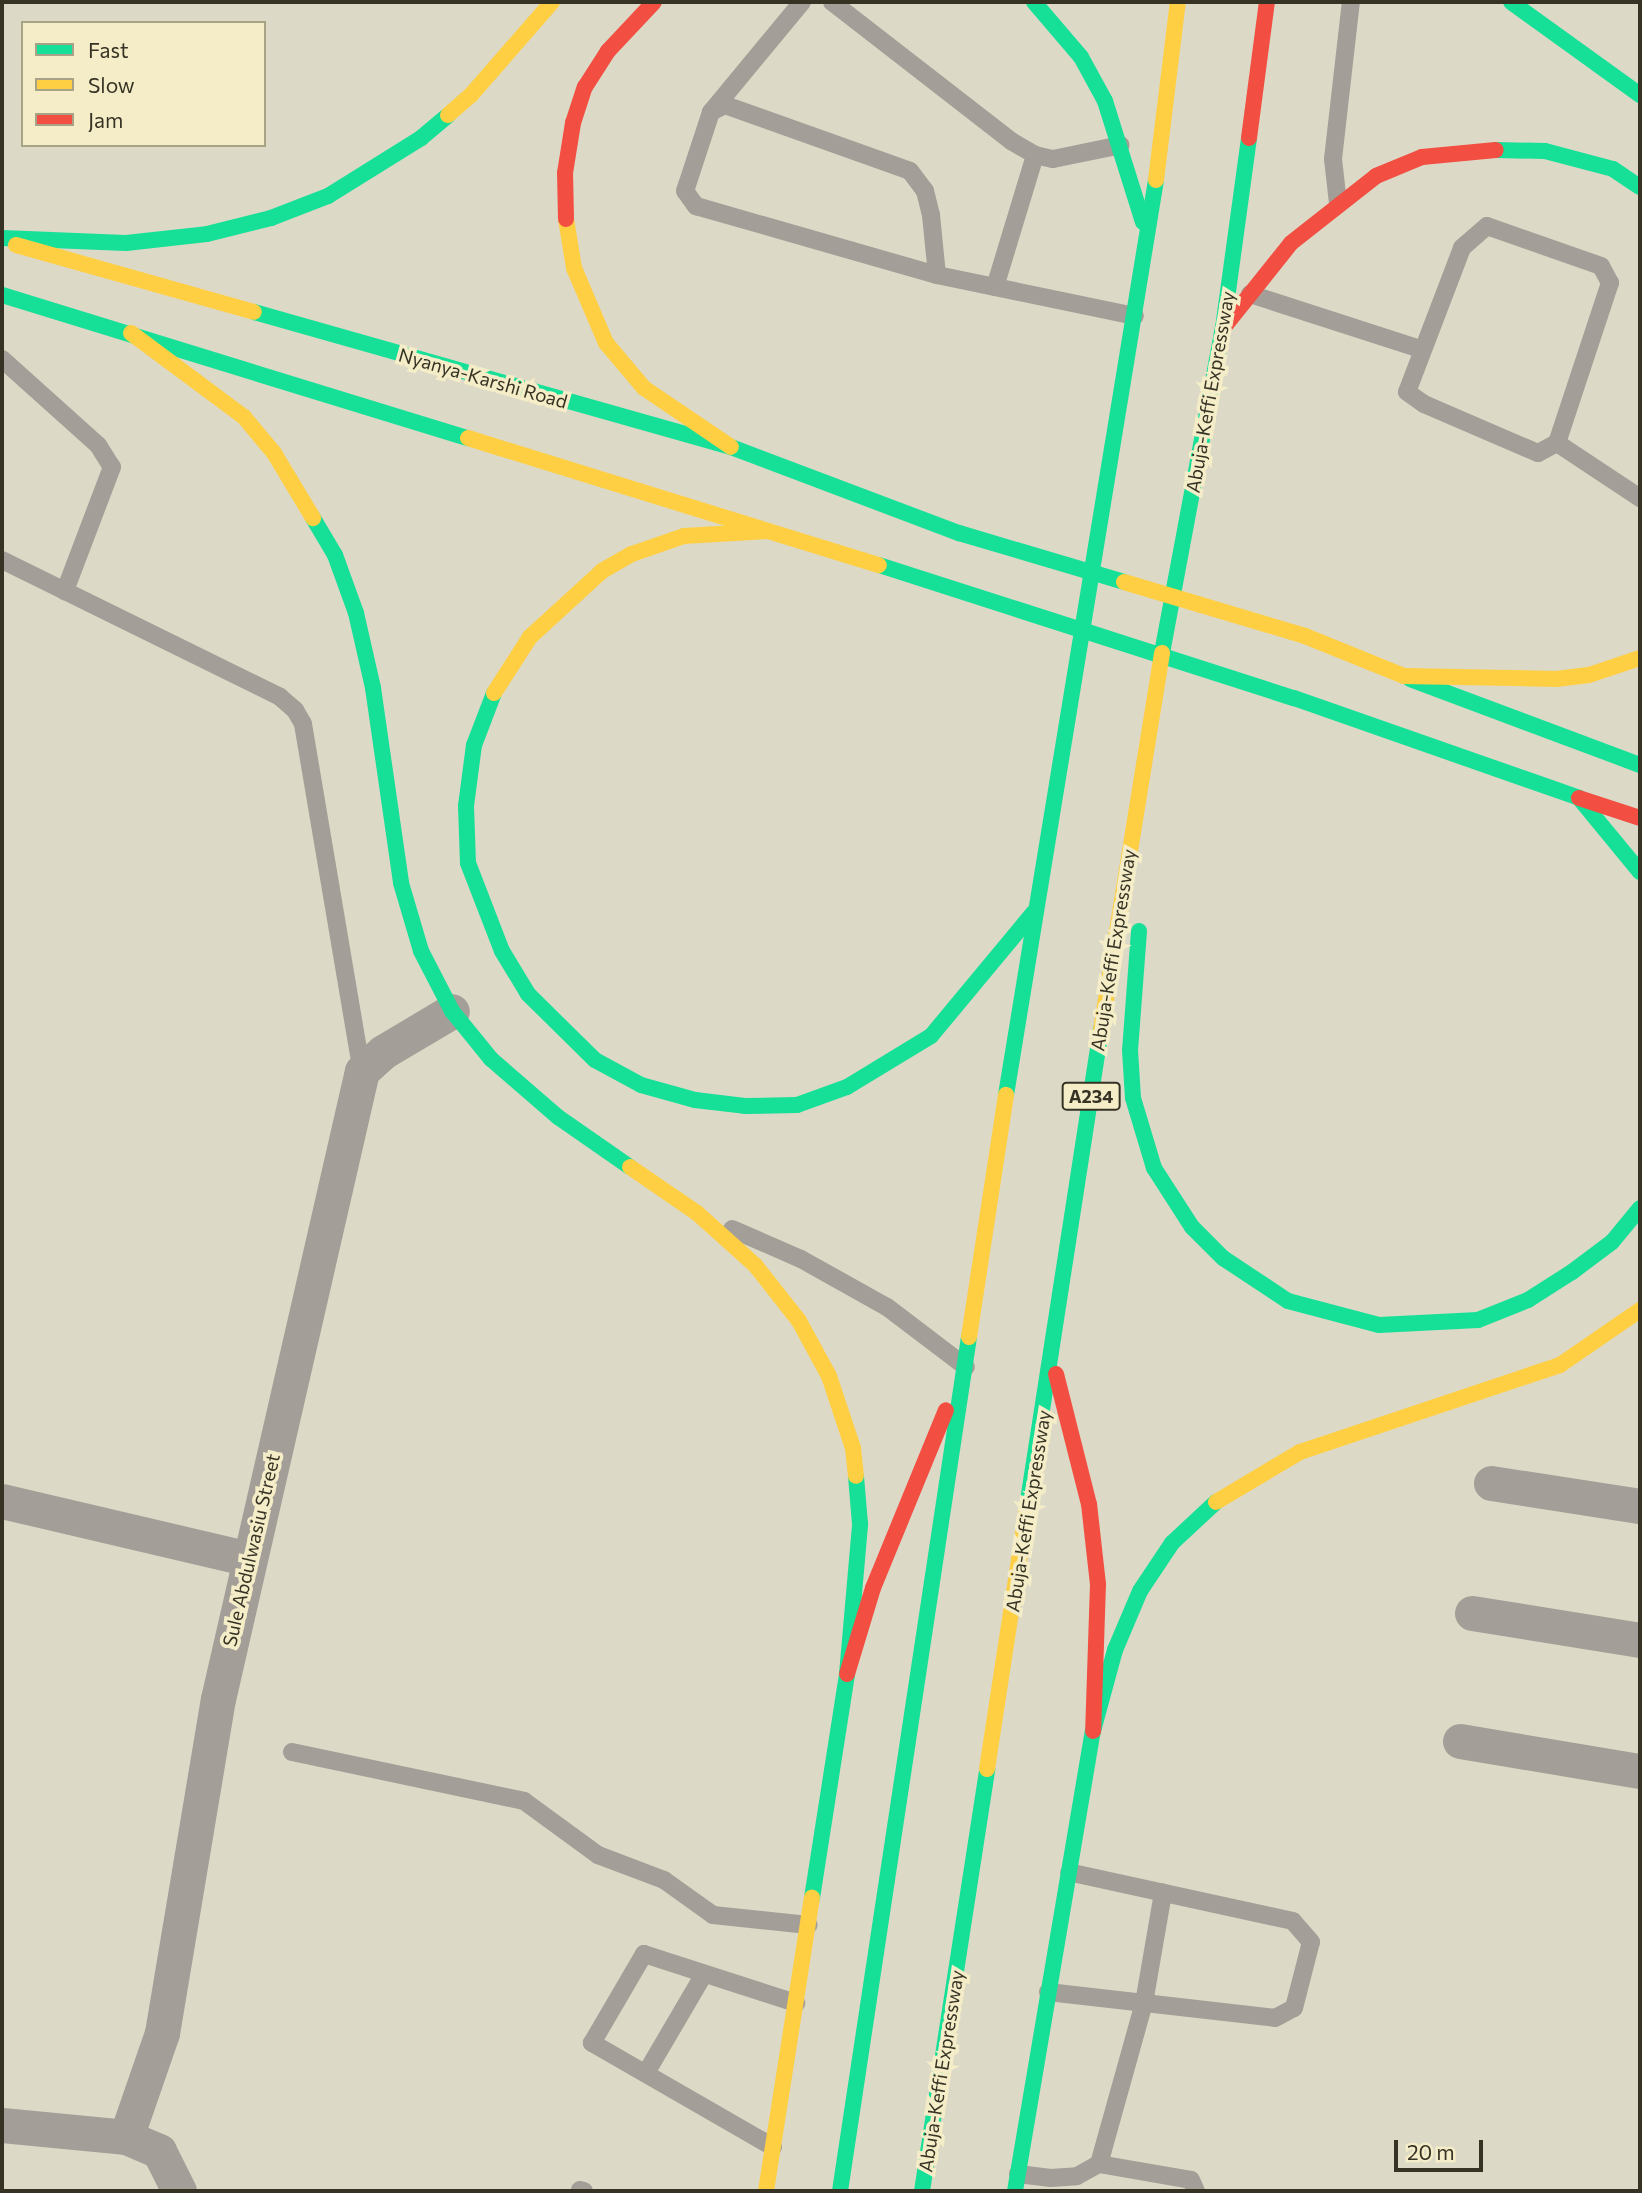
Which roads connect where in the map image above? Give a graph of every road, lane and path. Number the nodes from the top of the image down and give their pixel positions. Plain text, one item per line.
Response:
1 (552, 2) edge
2 (654, 2) edge
3 (802, 2) edge
4 (832, 2) edge
5 (1034, 2) edge
6 (1178, 2) edge
7 (1267, 2) edge
8 (1351, 2) edge
9 (1511, 2) edge
10 (1640, 95) edge
11 (711, 112) junction
12 (1121, 145) junction
13 (1035, 155) junction
14 (1640, 187) edge
15 (1338, 204) junction
16 (2, 240) edge
17 (1147, 242) junction
18 (937, 275) junction
19 (995, 287) junction
20 (1250, 294) junction
21 (2, 295) edge
22 (1135, 316) junction
23 (1223, 328) junction
24 (131, 333) junction
25 (1420, 349) junction
26 (2, 359) edge
27 (1557, 443) junction
28 (731, 447) junction
29 (1640, 498) edge
30 (768, 531) junction
31 (2, 560) edge
32 (65, 591) junction
33 (1640, 658) edge
34 (1404, 676) junction
35 (1640, 765) edge
36 (1141, 768) junction
37 (1579, 798) junction
38 (1640, 818) edge
39 (1640, 872) edge
40 (1143, 881) dead end
41 (1141, 907) dead end
42 (1034, 912) junction
43 (452, 1011) junction
44 (362, 1071) junction
45 (1640, 1208) edge
46 (697, 1213) junction
47 (1640, 1310) edge
48 (1051, 1356) junction
49 (966, 1367) junction
50 (1491, 1483) dead end
51 (2, 1501) edge
52 (1640, 1506) edge
53 (249, 1559) junction
54 (1472, 1613) dead end
55 (1640, 1640) edge
56 (848, 1674) junction
57 (1093, 1731) junction
58 (1460, 1741) dead end
59 (292, 1752) dead end
60 (1640, 1772) edge
61 (1069, 1872) junction
62 (1163, 1893) junction
63 (808, 1925) junction
64 (704, 1974) junction
65 (1048, 1992) junction
66 (796, 2003) junction
67 (1144, 2003) junction
68 (646, 2073) junction
69 (2, 2125) edge
70 (126, 2137) junction
71 (773, 2147) junction
72 (1099, 2164) junction
73 (1016, 2183) edge
74 (179, 2191) edge
75 (766, 2191) edge
76 (841, 2191) edge
77 (922, 2191) edge
78 (1196, 2191) edge

1 - 16 main road
2 - 28 main road
3 - 11 lane
4 - 13 lane
5 - 12 main road
6 - 17 main road
7 - 23 main road, Abuja-Keffi Expressway / A234
8 - 15 lane
9 - 10 main road
11 - 18 lane
11 - 18 lane
12 - 13 lane
12 - 17 main road
13 - 19 lane
14 - 15 main road
15 - 20 main road
16 - 28 main road, Nyanya-Karshi Road
17 - 22 main road
18 - 19 lane
19 - 22 lane
20 - 23 main road
20 - 25 lane
21 - 24 main road
22 - 42 main road
23 - 36 main road, Abuja-Keffi Expressway / A234
24 - 30 main road
24 - 43 main road
25 - 27 lane
25 - 27 lane
26 - 32 lane
27 - 29 lane
28 - 34 main road, Nyanya-Karshi Road
30 - 37 main road
30 - 42 main road
31 - 32 lane
32 - 44 lane
33 - 34 main road
34 - 35 main road, Nyanya-Karshi Road
36 - 40 main road
36 - 48 main road, Abuja-Keffi Expressway / A234
37 - 38 main road
37 - 39 main road
41 - 45 main road
42 - 49 main road
43 - 44 street
43 - 46 main road
44 - 53 street, Sule Abdulwasiu Street
46 - 49 lane
46 - 56 main road
47 - 57 main road
48 - 57 main road
48 - 77 main road, Abuja-Keffi Expressway / A234
49 - 56 main road
49 - 76 main road
50 - 52 street
51 - 53 street
53 - 70 street, Sule Abdulwasiu Street
54 - 55 street
56 - 63 main road
57 - 61 main road
58 - 60 street
59 - 63 lane
61 - 62 lane
61 - 65 main road
62 - 67 lane
62 - 67 lane
63 - 66 main road
64 - 66 lane
64 - 68 lane
64 - 68 lane
65 - 67 lane
65 - 73 main road
66 - 71 main road
67 - 72 lane
68 - 71 lane
69 - 70 street
70 - 74 street
71 - 75 main road
72 - 73 lane
72 - 78 lane

